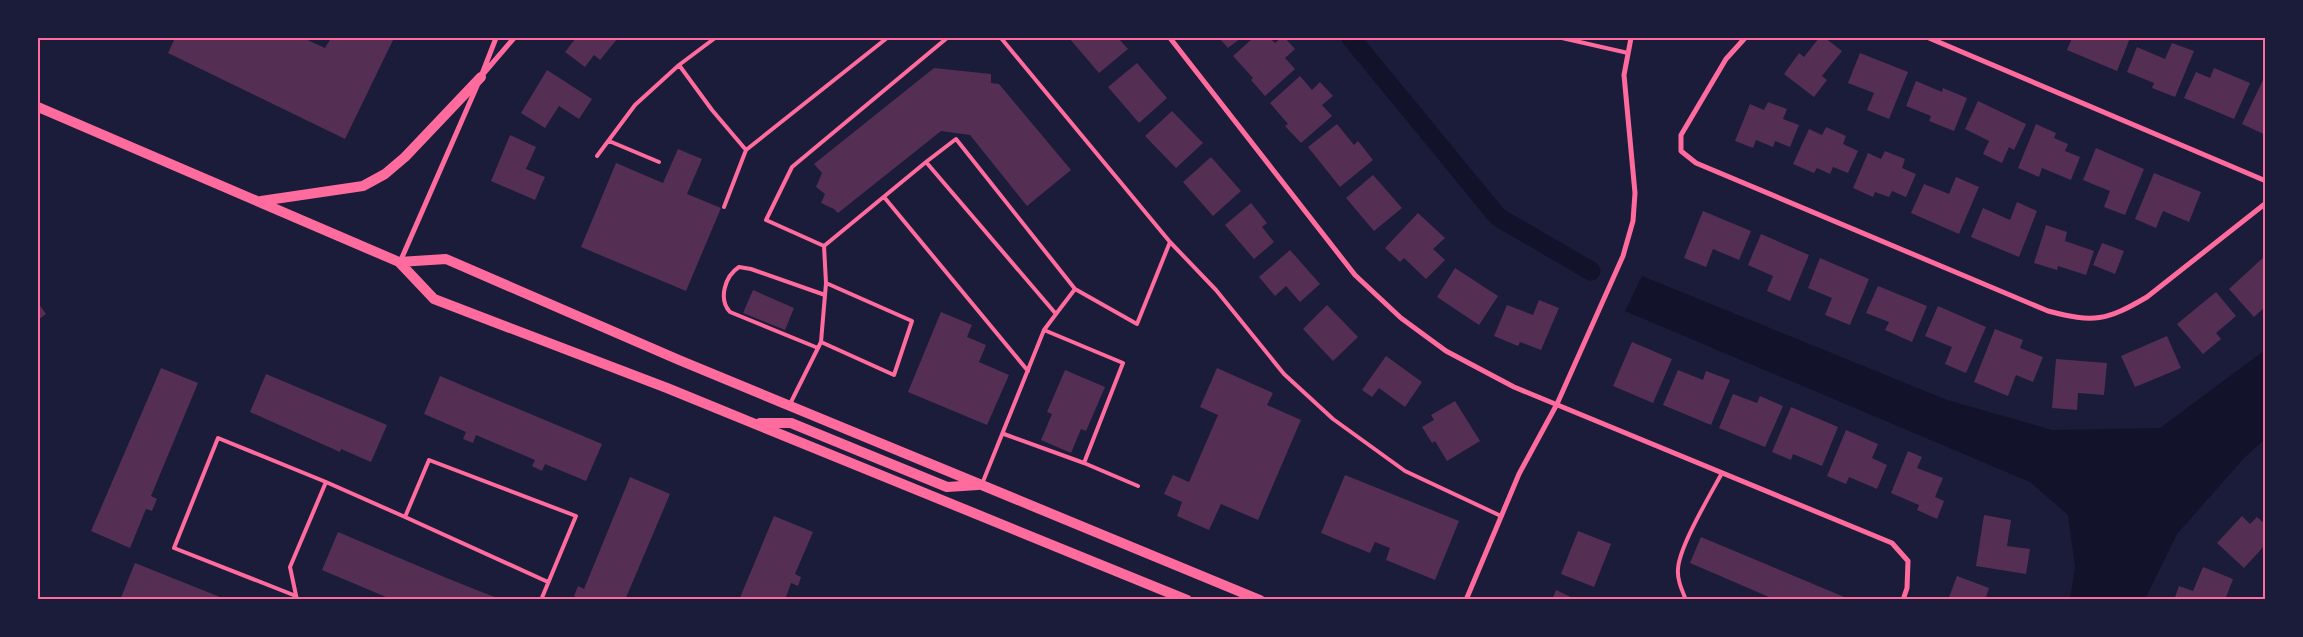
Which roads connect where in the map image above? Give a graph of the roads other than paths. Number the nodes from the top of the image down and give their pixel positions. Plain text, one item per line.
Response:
1 (496, 38) edge
2 (514, 38) edge
3 (715, 38) edge
4 (887, 38) edge
5 (947, 38) edge
6 (1001, 38) edge
7 (1170, 38) edge
8 (1562, 38) edge
9 (1631, 38) edge
10 (1745, 38) edge
11 (1929, 38) edge
12 (1628, 53) junction
13 (679, 65) junction
14 (481, 77) junction
15 (38, 107) edge
16 (608, 140) junction
17 (746, 150) junction
18 (597, 156) dead end
19 (659, 162) dead end
20 (926, 162) junction
21 (2266, 181) edge
22 (884, 197) junction
23 (260, 202) junction
24 (2266, 203) edge
25 (724, 207) dead end
26 (1170, 242) junction
27 (824, 246) junction
28 (399, 262) junction
29 (826, 283) junction
30 (1075, 289) junction
31 (825, 295) junction
32 (1056, 314) junction
33 (1044, 330) junction
34 (821, 342) junction
35 (818, 348) junction
36 (1028, 371) junction
37 (1557, 404) junction
38 (789, 406) junction
39 (754, 423) junction
40 (1004, 434) junction
41 (1084, 463) junction
42 (1722, 472) junction
43 (326, 482) junction
44 (982, 485) junction
45 (1138, 486) dead end
46 (1501, 516) junction
47 (405, 517) junction
48 (548, 582) junction
49 (296, 598) edge
50 (1468, 599) edge
51 (541, 600) edge
52 (1187, 600) edge
53 (1260, 600) edge
54 (1686, 600) edge
55 (1903, 600) edge

1 - 14 street
2 - 14 street
3 - 13 lane
4 - 17 lane
5 - 27 lane
6 - 26 lane
7 - 37 street
8 - 12 lane
9 - 12 street
10 - 24 street
11 - 21 street
12 - 37 street
13 - 16 lane
13 - 17 lane
14 - 23 main road
14 - 28 street
15 - 23 main road
16 - 18 lane
16 - 19 lane
17 - 25 lane
20 - 22 lane
20 - 30 lane
20 - 32 lane
22 - 27 lane
22 - 36 lane
23 - 28 main road
26 - 30 lane
26 - 46 lane
27 - 29 lane
28 - 38 main road
28 - 39 main road
29 - 31 lane
29 - 34 lane
30 - 32 lane
31 - 34 lane
31 - 35 lane
32 - 33 lane
33 - 36 lane
33 - 41 lane
34 - 35 lane
35 - 38 lane
36 - 40 lane
37 - 42 street
37 - 46 street
38 - 44 main road
39 - 44 main road
39 - 52 main road
40 - 41 lane
40 - 44 lane
41 - 45 lane
42 - 54 lane
42 - 55 street
43 - 47 lane
43 - 49 lane
43 - 49 lane
44 - 53 main road
46 - 50 street
47 - 48 lane
47 - 48 lane
48 - 51 lane

